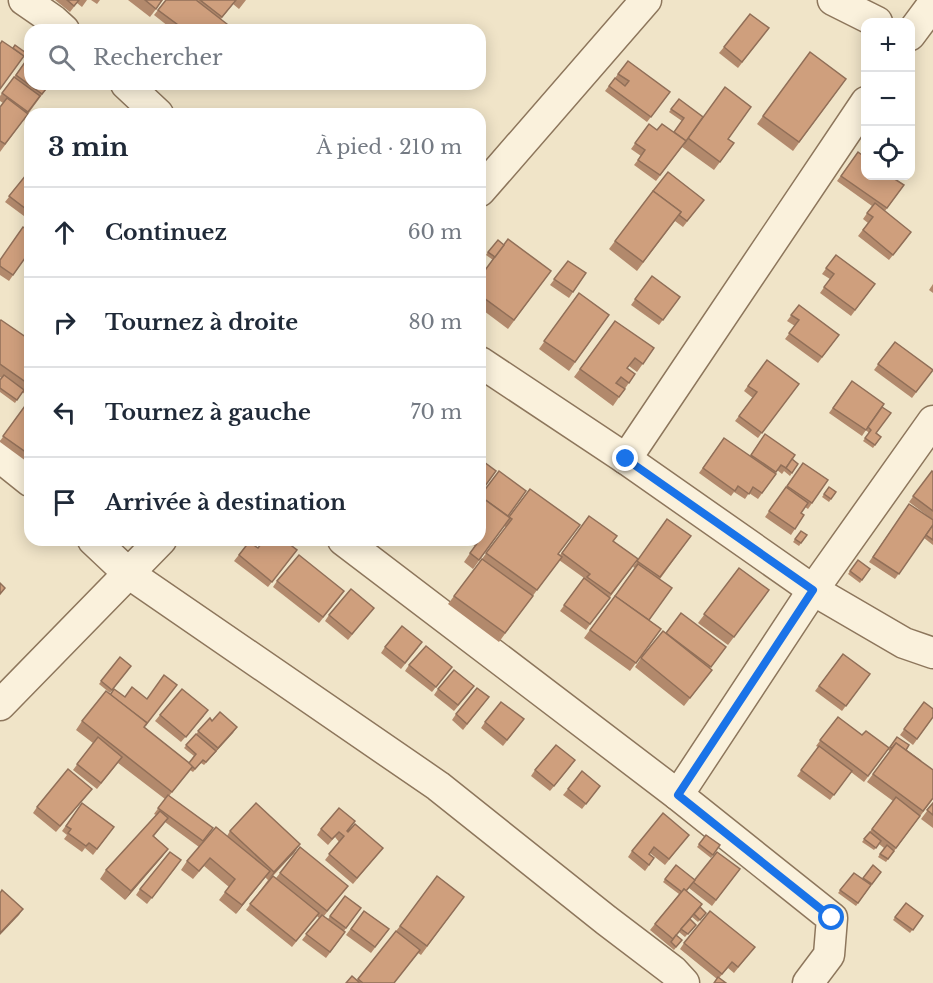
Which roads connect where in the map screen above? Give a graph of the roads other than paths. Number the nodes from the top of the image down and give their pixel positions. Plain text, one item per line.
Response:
1 (24, 0) edge
2 (646, 0) edge
3 (833, 0) edge
4 (933, 4) edge
5 (869, 18) edge
6 (57, 24) edge
7 (915, 28) edge
8 (915, 42) edge
9 (933, 48) edge
10 (132, 90) edge
11 (152, 108) edge
12 (861, 109) edge
13 (486, 184) edge
14 (486, 366) edge
15 (933, 421) edge
16 (0, 457) edge
17 (626, 459) junction
18 (24, 476) edge
19 (99, 546) edge
20 (155, 546) edge
21 (351, 546) edge
22 (128, 573) junction
23 (813, 590) junction
24 (933, 653) edge
25 (0, 705) edge
26 (678, 795) junction
27 (684, 983) edge
28 (808, 983) edge

1 - 6 street
2 - 13 street
3 - 5 street
4 - 7 street
8 - 9 street
10 - 11 street
12 - 17 street
14 - 17 street
15 - 23 street
16 - 18 street
17 - 23 street
19 - 22 street
20 - 22 street
21 - 26 street
22 - 25 street
22 - 27 street
23 - 24 street
23 - 26 street
26 - 28 street

